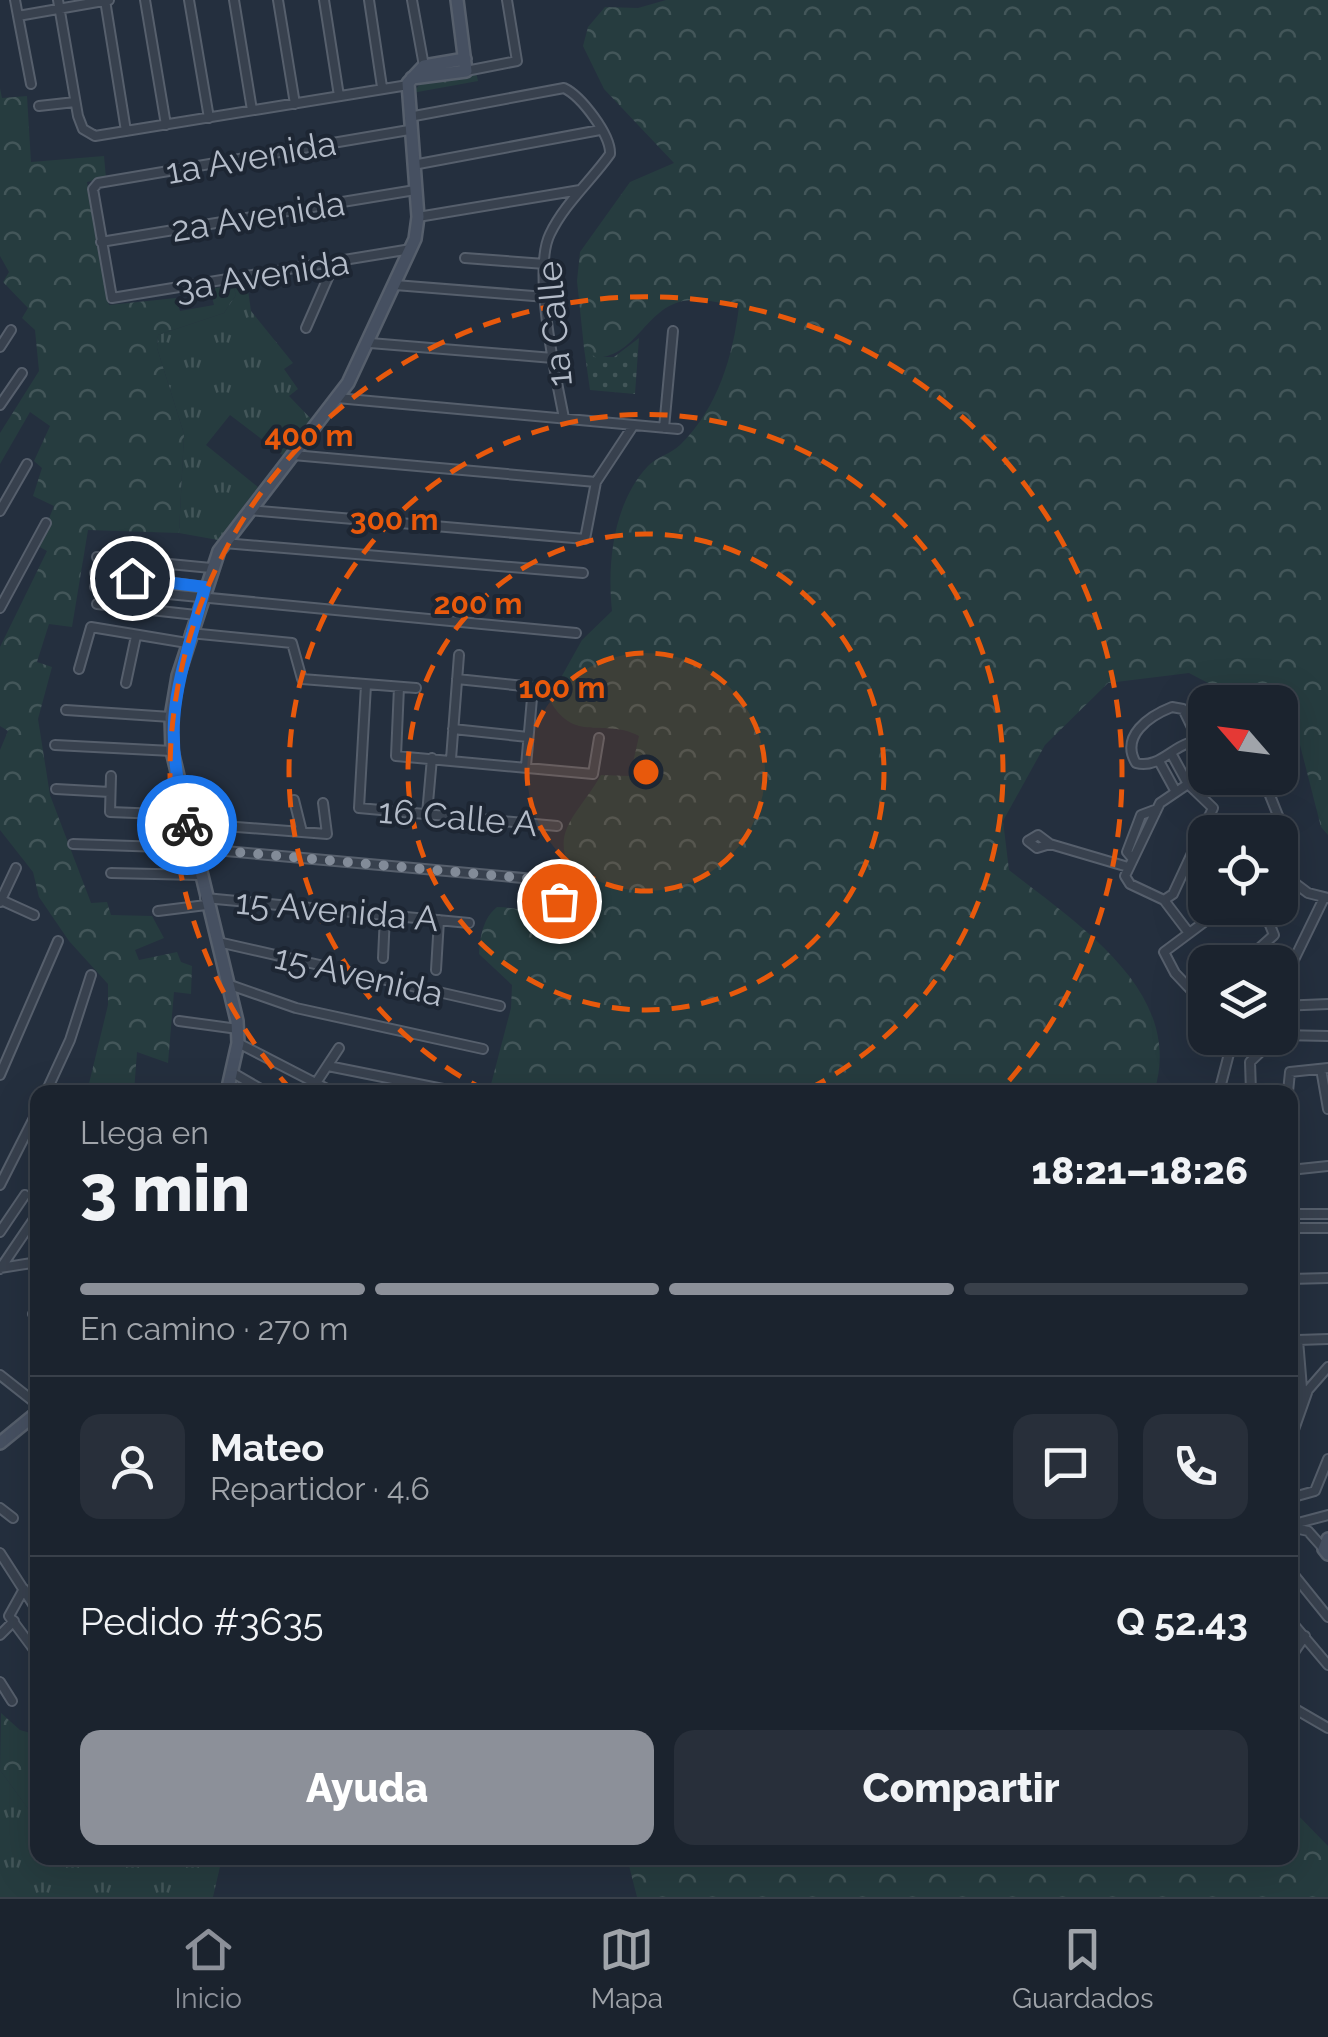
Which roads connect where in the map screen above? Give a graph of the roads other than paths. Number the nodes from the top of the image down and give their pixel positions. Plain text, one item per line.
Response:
1 (15, 0) edge
2 (106, 0) edge
3 (145, 0) edge
4 (189, 0) edge
5 (234, 0) edge
6 (278, 0) edge
7 (324, 0) edge
8 (368, 0) edge
9 (412, 0) edge
10 (457, 0) edge
11 (507, 0) edge
12 (59, 4) edge
13 (18, 16) junction
14 (466, 65) junction
15 (424, 66) junction
16 (410, 81) junction
17 (31, 84) dead end
18 (382, 87) junction
19 (339, 96) junction
20 (75, 102) junction
21 (294, 104) junction
22 (39, 106) dead end
23 (252, 110) junction
24 (209, 118) junction
25 (409, 123) junction
26 (166, 125) junction
27 (600, 130) junction
28 (126, 131) junction
29 (412, 165) junction
30 (415, 190) junction
31 (580, 190) junction
32 (418, 217) junction
33 (101, 242) junction
34 (412, 249) junction
35 (465, 258) dead end
36 (334, 264) junction
37 (545, 264) junction
38 (395, 285) junction
39 (546, 297) junction
40 (306, 328) dead end
41 (11, 330) dead end
42 (672, 332) dead end
43 (370, 342) junction
44 (0, 348) edge
45 (552, 358) junction
46 (22, 373) dead end
47 (337, 398) junction
48 (0, 406) edge
49 (564, 418) junction
50 (632, 426) junction
51 (664, 428) junction
52 (678, 429) dead end
53 (292, 456) junction
54 (27, 464) dead end
55 (596, 482) junction
56 (249, 510) junction
57 (0, 512) edge
58 (46, 524) dead end
59 (224, 543) junction
60 (97, 557) dead end
61 (211, 568) junction
62 (95, 573) dead end
63 (583, 573) dead end
64 (96, 587) dead end
65 (203, 594) junction
66 (97, 604) dead end
67 (0, 608) edge
68 (196, 614) junction
69 (576, 633) dead end
70 (136, 636) junction
71 (189, 638) junction
72 (459, 655) dead end
73 (79, 669) dead end
74 (458, 679) junction
75 (126, 683) dead end
76 (366, 685) junction
77 (399, 687) junction
78 (416, 688) dead end
79 (66, 710) dead end
80 (171, 717) junction
81 (1188, 718) edge
82 (453, 729) junction
83 (528, 736) junction
84 (599, 738) dead end
85 (54, 745) dead end
86 (1188, 747) edge
87 (172, 751) junction
88 (1171, 753) junction
89 (432, 758) junction
90 (451, 759) junction
91 (1159, 762) junction
92 (526, 766) junction
93 (111, 776) dead end
94 (1188, 784) joint
95 (202, 787) dead end
96 (56, 789) dead end
97 (110, 792) junction
98 (1176, 792) junction
99 (1199, 795) edge
100 (1270, 795) edge
101 (294, 800) dead end
102 (323, 803) dead end
103 (428, 814) junction
104 (185, 819) junction
105 (208, 824) junction
106 (557, 826) dead end
107 (302, 832) junction
108 (73, 844) dead end
109 (1050, 844) dead end
110 (192, 848) junction
111 (1130, 862) junction
112 (16, 868) dead end
113 (111, 873) dead end
114 (199, 874) junction
115 (1326, 898) edge
116 (1164, 900) junction
117 (0, 901) edge
118 (559, 901) dead end
119 (206, 902) junction
120 (158, 911) dead end
121 (386, 915) junction
122 (34, 916) dead end
123 (438, 920) junction
124 (469, 922) dead end
125 (1201, 925) edge
126 (1270, 925) edge
127 (1189, 934) junction
128 (58, 941) dead end
129 (218, 942) junction
130 (1263, 945) edge
131 (1298, 954) edge
132 (383, 958) dead end
133 (436, 970) dead end
134 (91, 975) dead end
135 (230, 985) junction
136 (1188, 986) edge
137 (1328, 1004) edge
138 (1298, 1005) edge
139 (500, 1006) dead end
140 (179, 1021) dead end
141 (238, 1028) junction
142 (1298, 1036) edge
143 (1328, 1036) edge
144 (238, 1043) junction
145 (339, 1048) dead end
146 (483, 1049) dead end
147 (1229, 1055) edge
148 (1258, 1055) edge
149 (328, 1066) junction
150 (1325, 1069) edge
151 (232, 1073) junction
152 (0, 1075) edge
153 (51, 1085) edge
154 (229, 1085) edge
155 (253, 1085) edge
156 (312, 1085) edge
157 (315, 1085) edge
158 (412, 1085) edge
159 (1221, 1085) edge
160 (1251, 1085) edge
161 (1289, 1085) edge
162 (1328, 1109) edge
163 (30, 1126) edge
164 (1328, 1166) edge
165 (1298, 1169) edge
166 (0, 1185) edge
167 (25, 1195) dead end
168 (1298, 1214) edge
169 (1328, 1214) edge
170 (30, 1225) edge
171 (1298, 1228) edge
172 (1328, 1228) edge
173 (0, 1232) edge
174 (30, 1263) edge
175 (0, 1268) edge
176 (1328, 1278) edge
177 (1298, 1280) edge
178 (1328, 1339) edge
179 (1298, 1340) joint
180 (1328, 1367) edge
181 (0, 1375) edge
182 (30, 1398) edge
183 (1303, 1402) junction
184 (1298, 1417) edge
185 (30, 1427) edge
186 (0, 1443) edge
187 (1328, 1459) edge
188 (1298, 1496) edge
189 (0, 1508) edge
190 (1328, 1515) edge
191 (13, 1518) dead end
192 (1298, 1524) edge
193 (1298, 1528) edge
194 (1327, 1547) edge
195 (0, 1553) edge
196 (1298, 1580) edge
197 (24, 1589) junction
198 (30, 1599) edge
199 (1328, 1617) edge
200 (12, 1618) junction
201 (1298, 1629) edge
202 (0, 1635) edge
203 (1305, 1636) junction
204 (30, 1644) edge
205 (1298, 1646) edge
206 (1328, 1665) edge
207 (0, 1682) edge
208 (12, 1701) dead end
209 (1298, 1711) edge
210 (1328, 1728) edge

1 - 13 street
2 - 12 street
2 - 28 street
3 - 26 street
4 - 24 street
5 - 23 street
6 - 21 street
7 - 19 street
8 - 18 street
9 - 15 street
10 - 14 street
11 - 14 street
12 - 13 street
12 - 20 street
13 - 17 street
14 - 15 street
14 - 16 street
15 - 16 street
16 - 18 street
16 - 25 street
18 - 19 street
19 - 21 street
20 - 22 street
20 - 28 street
21 - 23 street
23 - 24 street
24 - 26 street
25 - 27 street, 1a Avenida
25 - 29 street
25 - 33 street, 1a Avenida
26 - 28 street
27 - 29 street
27 - 31 street, 1a Calle
29 - 30 street
30 - 32 street
30 - 33 street, 2a Avenida
31 - 32 street
31 - 37 street, 1a Calle
32 - 34 street
33 - 36 street, 3a Avenida
34 - 36 street, 3a Avenida
34 - 38 street
35 - 37 street
36 - 40 street
37 - 39 street, 1a Calle
38 - 39 street
38 - 43 street
39 - 45 street, 1a Calle
41 - 44 street
42 - 51 street
43 - 45 street
43 - 47 street
45 - 49 street, 1a Calle
46 - 48 street
47 - 49 street
47 - 53 street
49 - 50 street
50 - 51 street
50 - 55 street
51 - 52 street
53 - 55 street
53 - 56 street
54 - 57 street
55 - 56 street
56 - 59 street
58 - 67 street
59 - 61 street
59 - 63 street
60 - 61 street
61 - 65 street
62 - 65 street
64 - 65 street
65 - 68 street
65 - 69 street
66 - 68 street
68 - 71 street
70 - 71 street
70 - 73 street
70 - 75 street
71 - 76 street
71 - 80 street
72 - 74 street
74 - 82 street
74 - 83 street
76 - 77 street
76 - 103 street, 16 Calle A
77 - 78 street
77 - 89 street
79 - 80 street
80 - 87 street
81 - 91 street
82 - 83 street
82 - 90 street
83 - 92 street
84 - 92 street
85 - 87 street
86 - 88 street
87 - 104 street
88 - 91 street
88 - 94 street
89 - 90 street
89 - 103 street
90 - 92 street
91 - 98 street
93 - 97 street
94 - 98 street
95 - 105 street
96 - 97 street
97 - 104 street
98 - 111 street
99 - 116 street
100 - 115 street
101 - 107 street
102 - 107 street
103 - 106 street, 16 Calle A
104 - 105 street
104 - 110 street
105 - 107 street
108 - 110 street
109 - 111 street
110 - 114 street
110 - 118 street
111 - 116 street
112 - 117 street
113 - 114 street, 15 Avenida A
114 - 119 street
115 - 131 street
116 - 127 street
117 - 122 street
119 - 120 street
119 - 121 street, 15 Avenida A
119 - 129 street
121 - 123 street, 15 Avenida A
121 - 132 street
123 - 124 street, 15 Avenida A
123 - 133 street
125 - 127 street
126 - 130 street
127 - 136 street
128 - 152 street
129 - 135 street
129 - 139 street, 15 Avenida
134 - 153 street
135 - 141 street
135 - 146 street
137 - 138 street
140 - 141 street
141 - 144 street
142 - 143 street
144 - 151 street
144 - 156 street
145 - 149 street
147 - 159 street
148 - 160 street
149 - 157 street
149 - 158 street
150 - 161 street
150 - 162 street
151 - 154 street
151 - 155 street
163 - 166 street
164 - 165 street
167 - 173 street
168 - 169 street
170 - 175 street
171 - 172 street
174 - 175 street
176 - 177 street
178 - 179 street
179 - 183 street
180 - 183 street
181 - 182 street
183 - 184 street
185 - 186 street
187 - 188 street
189 - 191 street
190 - 192 street
193 - 194 street
195 - 197 street
196 - 199 street
197 - 198 street
197 - 200 street
200 - 202 street
200 - 204 street
201 - 203 street
203 - 205 street
203 - 206 street
207 - 208 street
209 - 210 street

